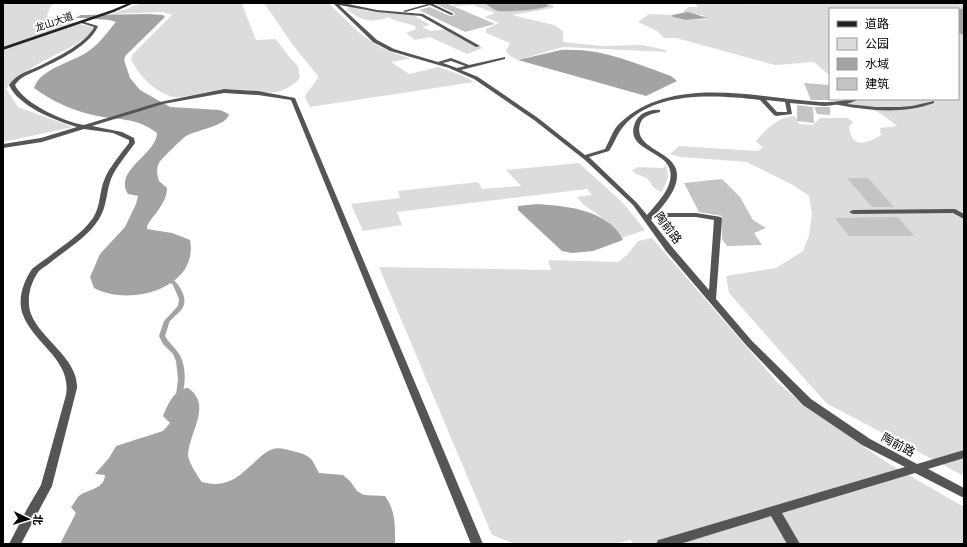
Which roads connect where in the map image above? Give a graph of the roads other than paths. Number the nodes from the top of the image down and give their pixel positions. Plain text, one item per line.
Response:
1 (132, 3) edge
2 (336, 3) edge
3 (401, 12) junction
4 (452, 14) dead end
5 (82, 22) junction
6 (478, 46) dead end
7 (3, 49) edge
8 (503, 58) dead end
9 (438, 63) junction
10 (467, 65) junction
11 (456, 69) junction
12 (762, 99) junction
13 (852, 100) edge
14 (787, 101) junction
15 (932, 102) dead end
16 (832, 104) junction
17 (642, 109) junction
18 (658, 111) dead end
19 (649, 112) junction
20 (85, 127) junction
21 (3, 146) edge
22 (584, 157) junction
23 (853, 212) dead end
24 (964, 217) edge
25 (649, 218) junction
26 (712, 300) junction
27 (964, 454) edge
28 (917, 468) junction
29 (964, 493) edge
30 (774, 511) junction
31 (15, 544) edge
32 (477, 544) edge
33 (662, 544) edge
34 (794, 544) edge

1 - 5 main road, 龙山大道
2 - 3 street
2 - 9 street, 陶前路
3 - 4 street
3 - 6 street
5 - 7 main road, 龙山大道
5 - 20 street
8 - 10 street
9 - 10 street
9 - 11 street, 陶前路
10 - 11 street
11 - 22 street, 陶前路
12 - 14 street
12 - 14 street
12 - 17 street
13 - 16 street
14 - 16 street
15 - 16 street
17 - 19 street
17 - 22 street
18 - 19 street
19 - 25 street
20 - 21 street
20 - 31 street
20 - 32 street
22 - 25 street, 陶前路
23 - 24 street
25 - 26 street, 陶前路
25 - 26 street
26 - 28 street, 陶前路
27 - 28 street
28 - 29 street, 陶前路
28 - 30 street
30 - 33 street
30 - 34 street

